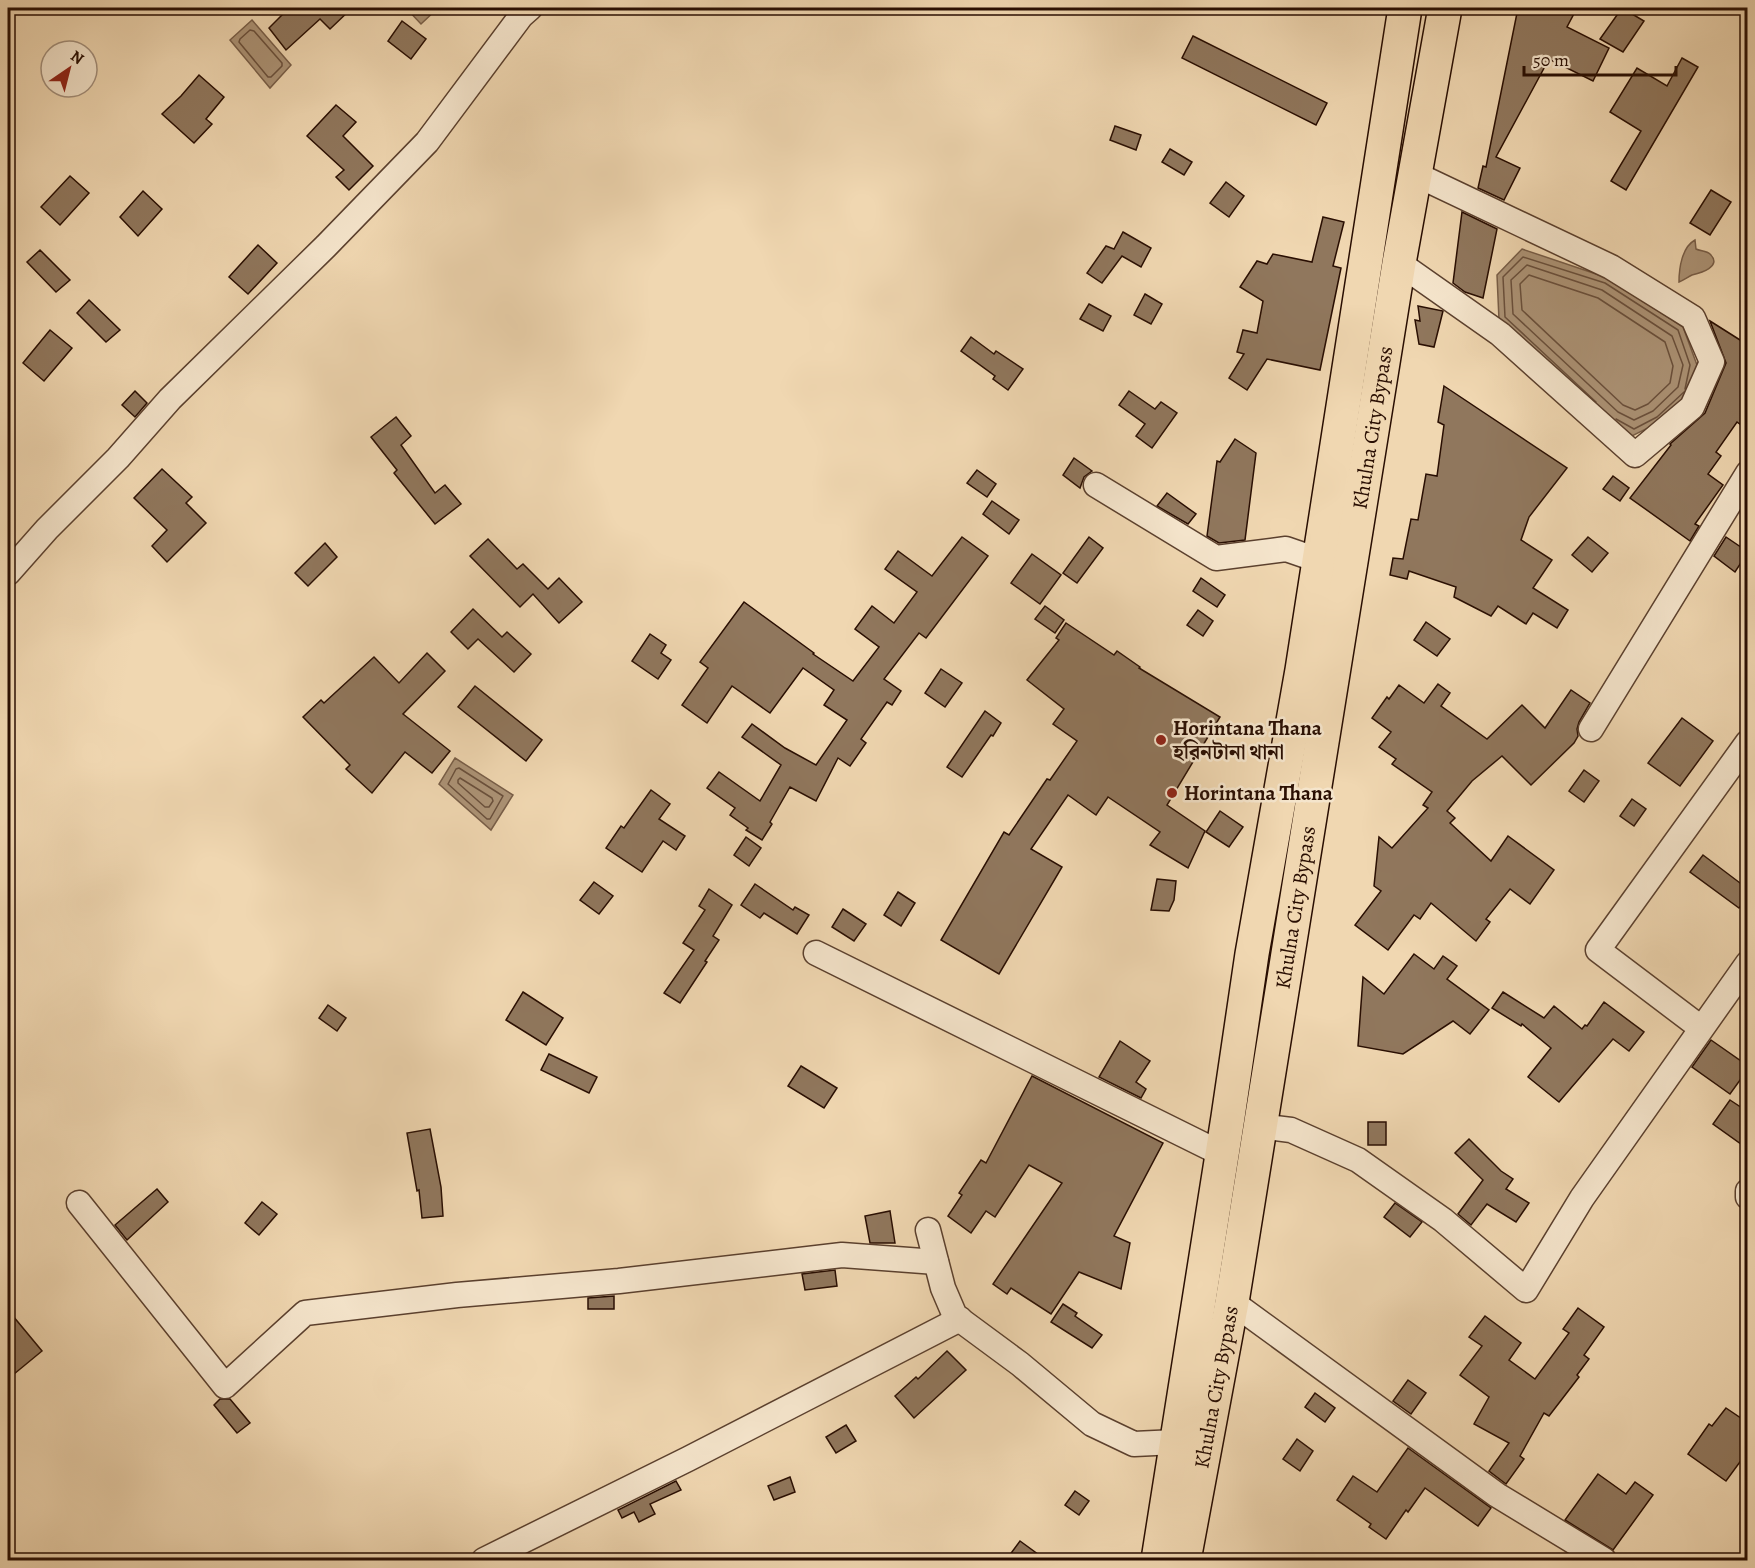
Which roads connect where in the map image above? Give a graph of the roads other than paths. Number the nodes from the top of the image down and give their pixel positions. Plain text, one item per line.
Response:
1 (530, 8) edge
2 (1405, 8) edge
3 (1445, 8) edge
4 (1415, 174) junction
5 (1399, 263) junction
6 (1748, 473) edge
7 (1096, 485) dead end
8 (1318, 560) junction
9 (8, 573) edge
10 (1591, 729) dead end
11 (1748, 742) edge
12 (816, 953) dead end
13 (1748, 963) edge
14 (1701, 1028) junction
15 (1260, 1126) junction
16 (1222, 1154) junction
17 (1748, 1191) edge
18 (1748, 1197) edge
19 (78, 1203) dead end
20 (928, 1230) dead end
21 (936, 1262) junction
22 (1232, 1302) junction
23 (960, 1319) junction
24 (1176, 1442) junction
25 (484, 1560) edge
26 (1158, 1560) edge
27 (1184, 1560) edge
28 (1604, 1560) edge

1 - 9 street
2 - 8 highway, Khulna City Bypass
3 - 4 highway, Khulna City Bypass
4 - 5 highway, Khulna City Bypass
4 - 5 street
5 - 15 highway, Khulna City Bypass
6 - 10 street
7 - 8 street
8 - 16 highway, Khulna City Bypass
11 - 14 street
12 - 16 street
13 - 14 street
14 - 15 street
15 - 22 highway, Khulna City Bypass
16 - 24 highway, Khulna City Bypass
17 - 18 street
19 - 21 street
20 - 21 street
21 - 23 street
22 - 27 highway, Khulna City Bypass
22 - 28 street
23 - 24 street
23 - 25 street
24 - 26 highway, Khulna City Bypass

